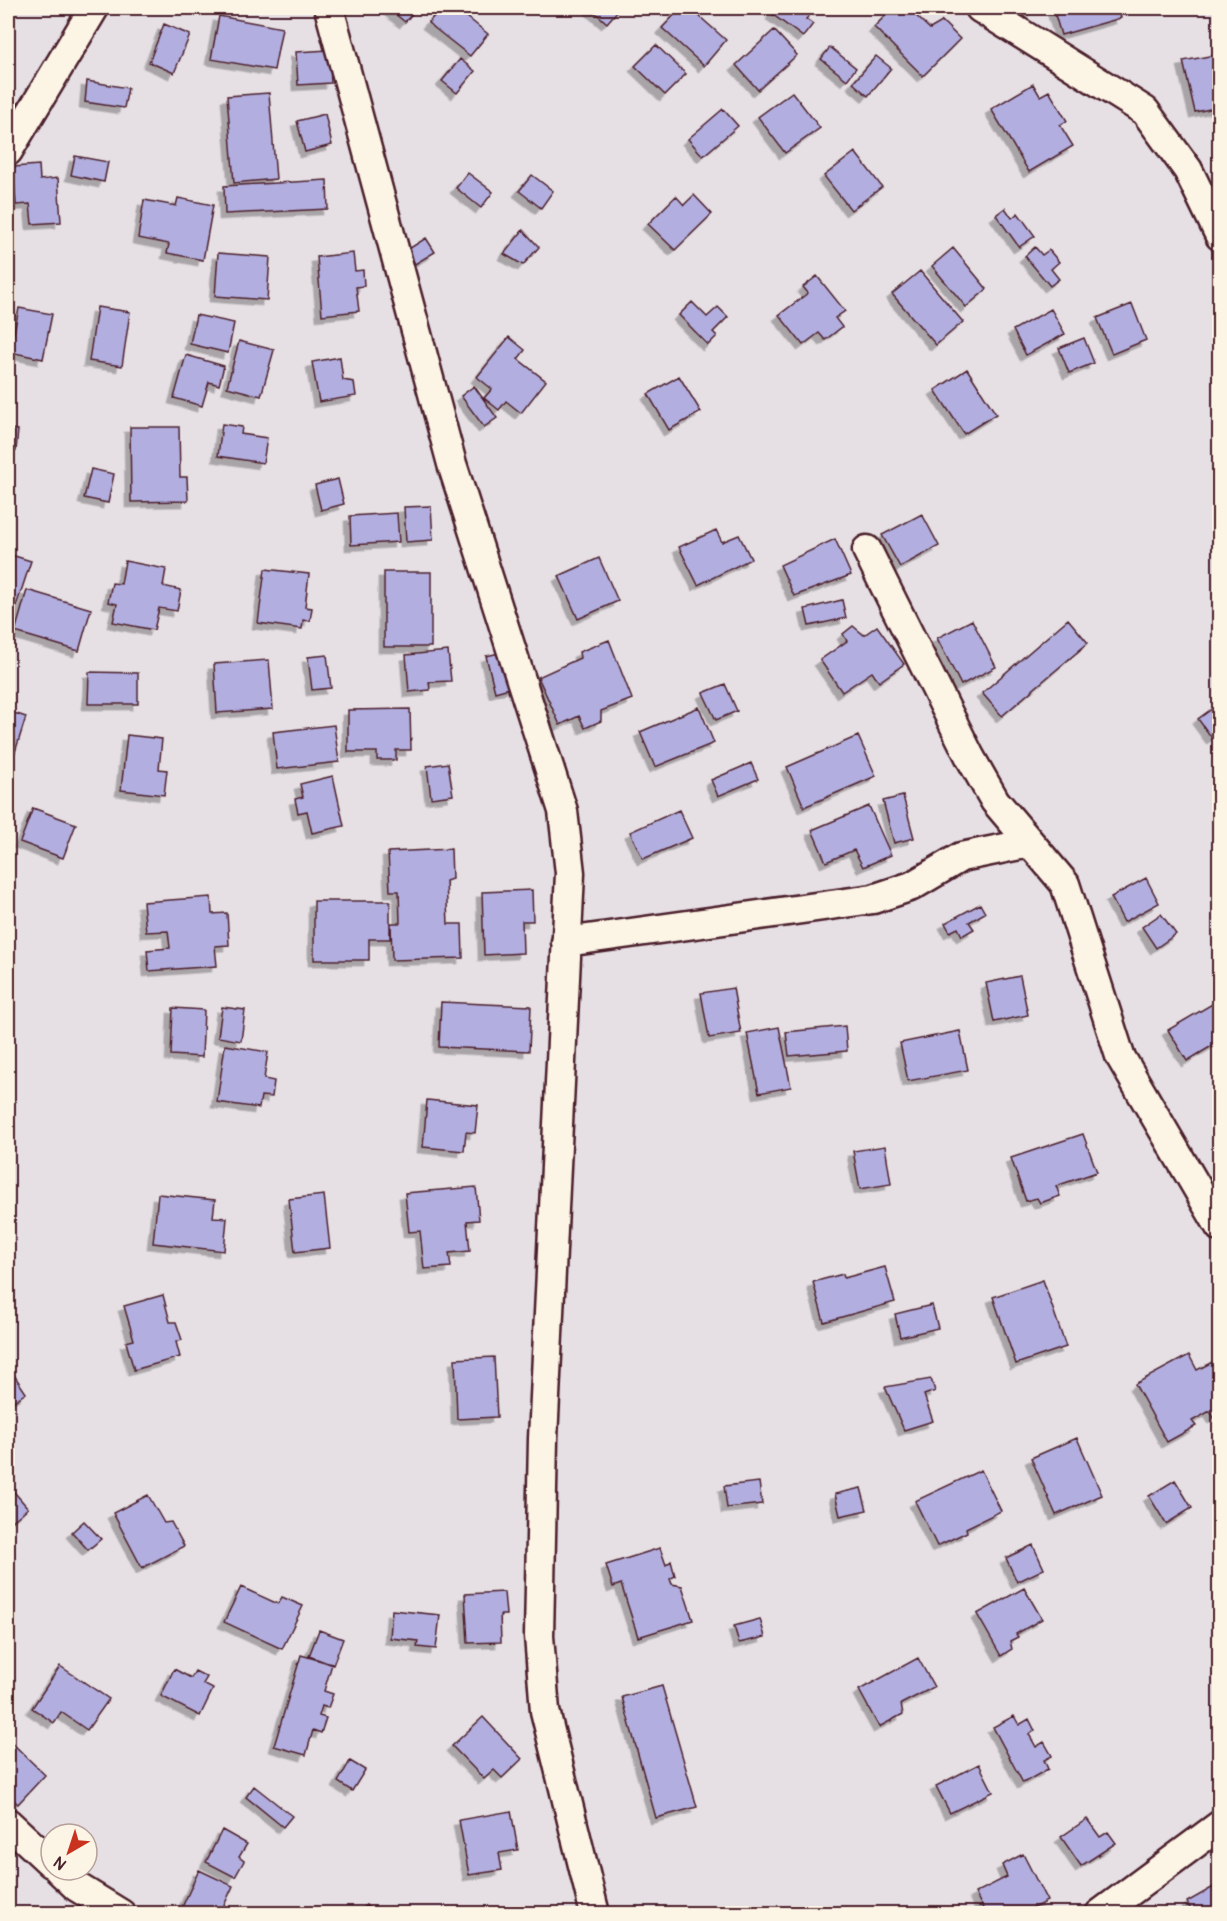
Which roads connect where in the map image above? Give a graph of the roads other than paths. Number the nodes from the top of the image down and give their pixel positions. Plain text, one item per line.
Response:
1 (94, 8) edge
2 (330, 8) edge
3 (980, 8) edge
4 (8, 152) edge
5 (1220, 236) edge
6 (867, 550) dead end
7 (1030, 843) junction
8 (566, 942) junction
9 (1220, 1227) edge
10 (8, 1823) edge
11 (1220, 1825) edge
12 (39, 1852) edge
13 (72, 1882) edge
14 (121, 1914) edge
15 (595, 1914) edge
16 (1100, 1914) edge

1 - 4 street
2 - 8 street
3 - 5 street
6 - 7 street
7 - 8 street
7 - 9 street
8 - 15 street
10 - 12 street
11 - 16 street
13 - 14 street

